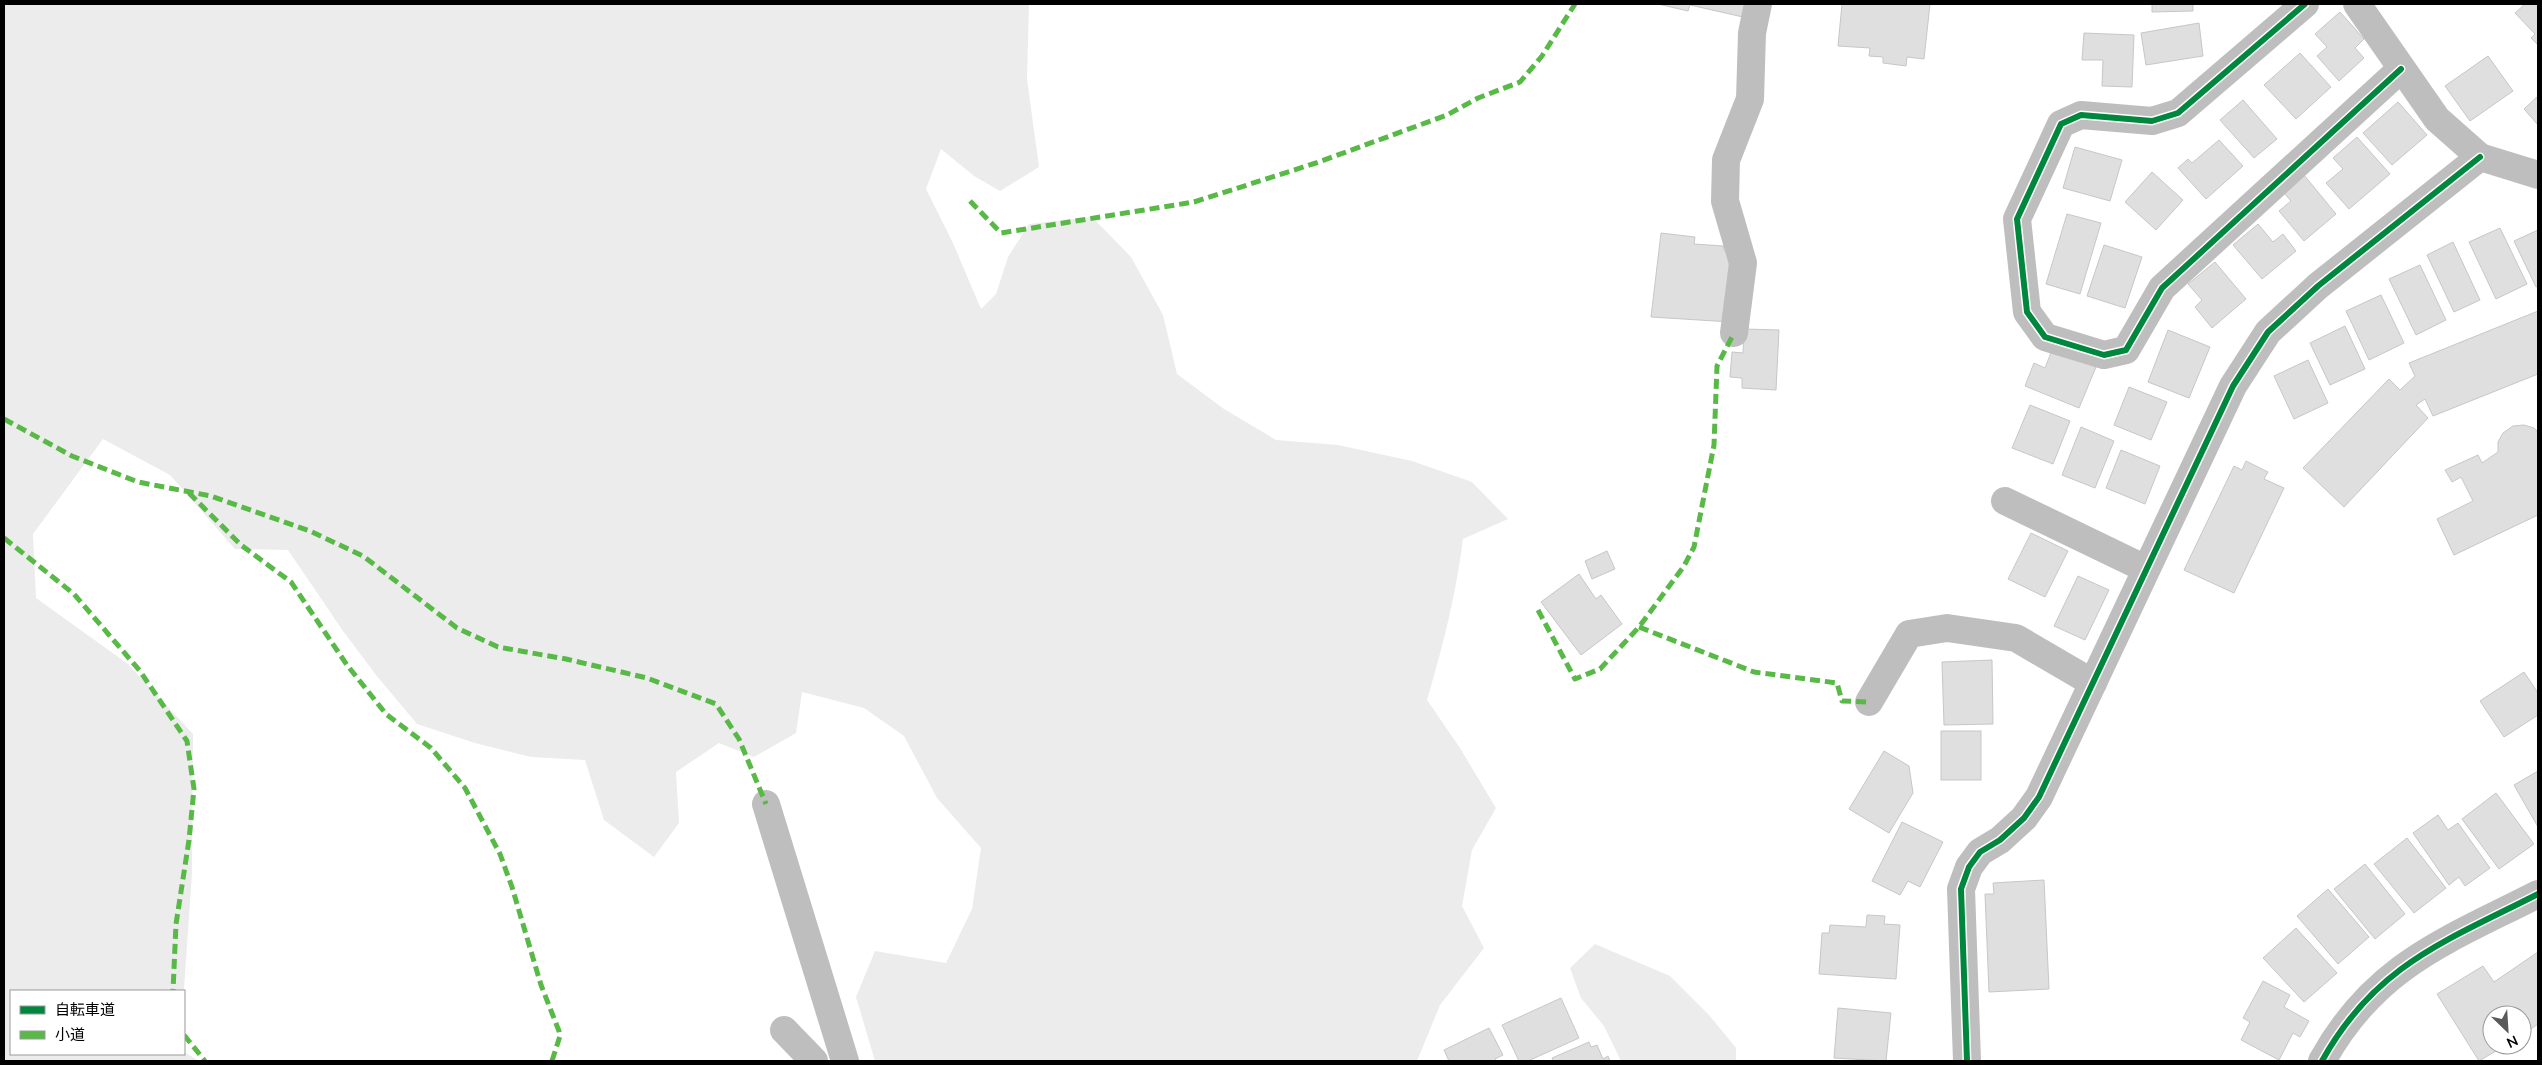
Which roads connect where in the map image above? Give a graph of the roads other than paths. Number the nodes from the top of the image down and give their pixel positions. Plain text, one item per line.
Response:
1 (1758, 4) edge
2 (2305, 4) edge
3 (2357, 4) edge
4 (2401, 69) junction
5 (2480, 157) junction
6 (2538, 175) edge
7 (1734, 333) dead end
8 (2005, 501) dead end
9 (2146, 569) junction
10 (2093, 682) junction
11 (1869, 702) dead end
12 (766, 804) dead end
13 (2538, 894) edge
14 (784, 1030) dead end
15 (814, 1061) edge
16 (845, 1061) edge
17 (1967, 1061) edge
18 (2322, 1061) edge

1 - 7 street
2 - 4 street
3 - 4 street
4 - 5 street
5 - 6 street
5 - 9 street
8 - 9 street
9 - 10 street
10 - 11 street
10 - 17 street
12 - 16 street
13 - 18 street
14 - 15 street

